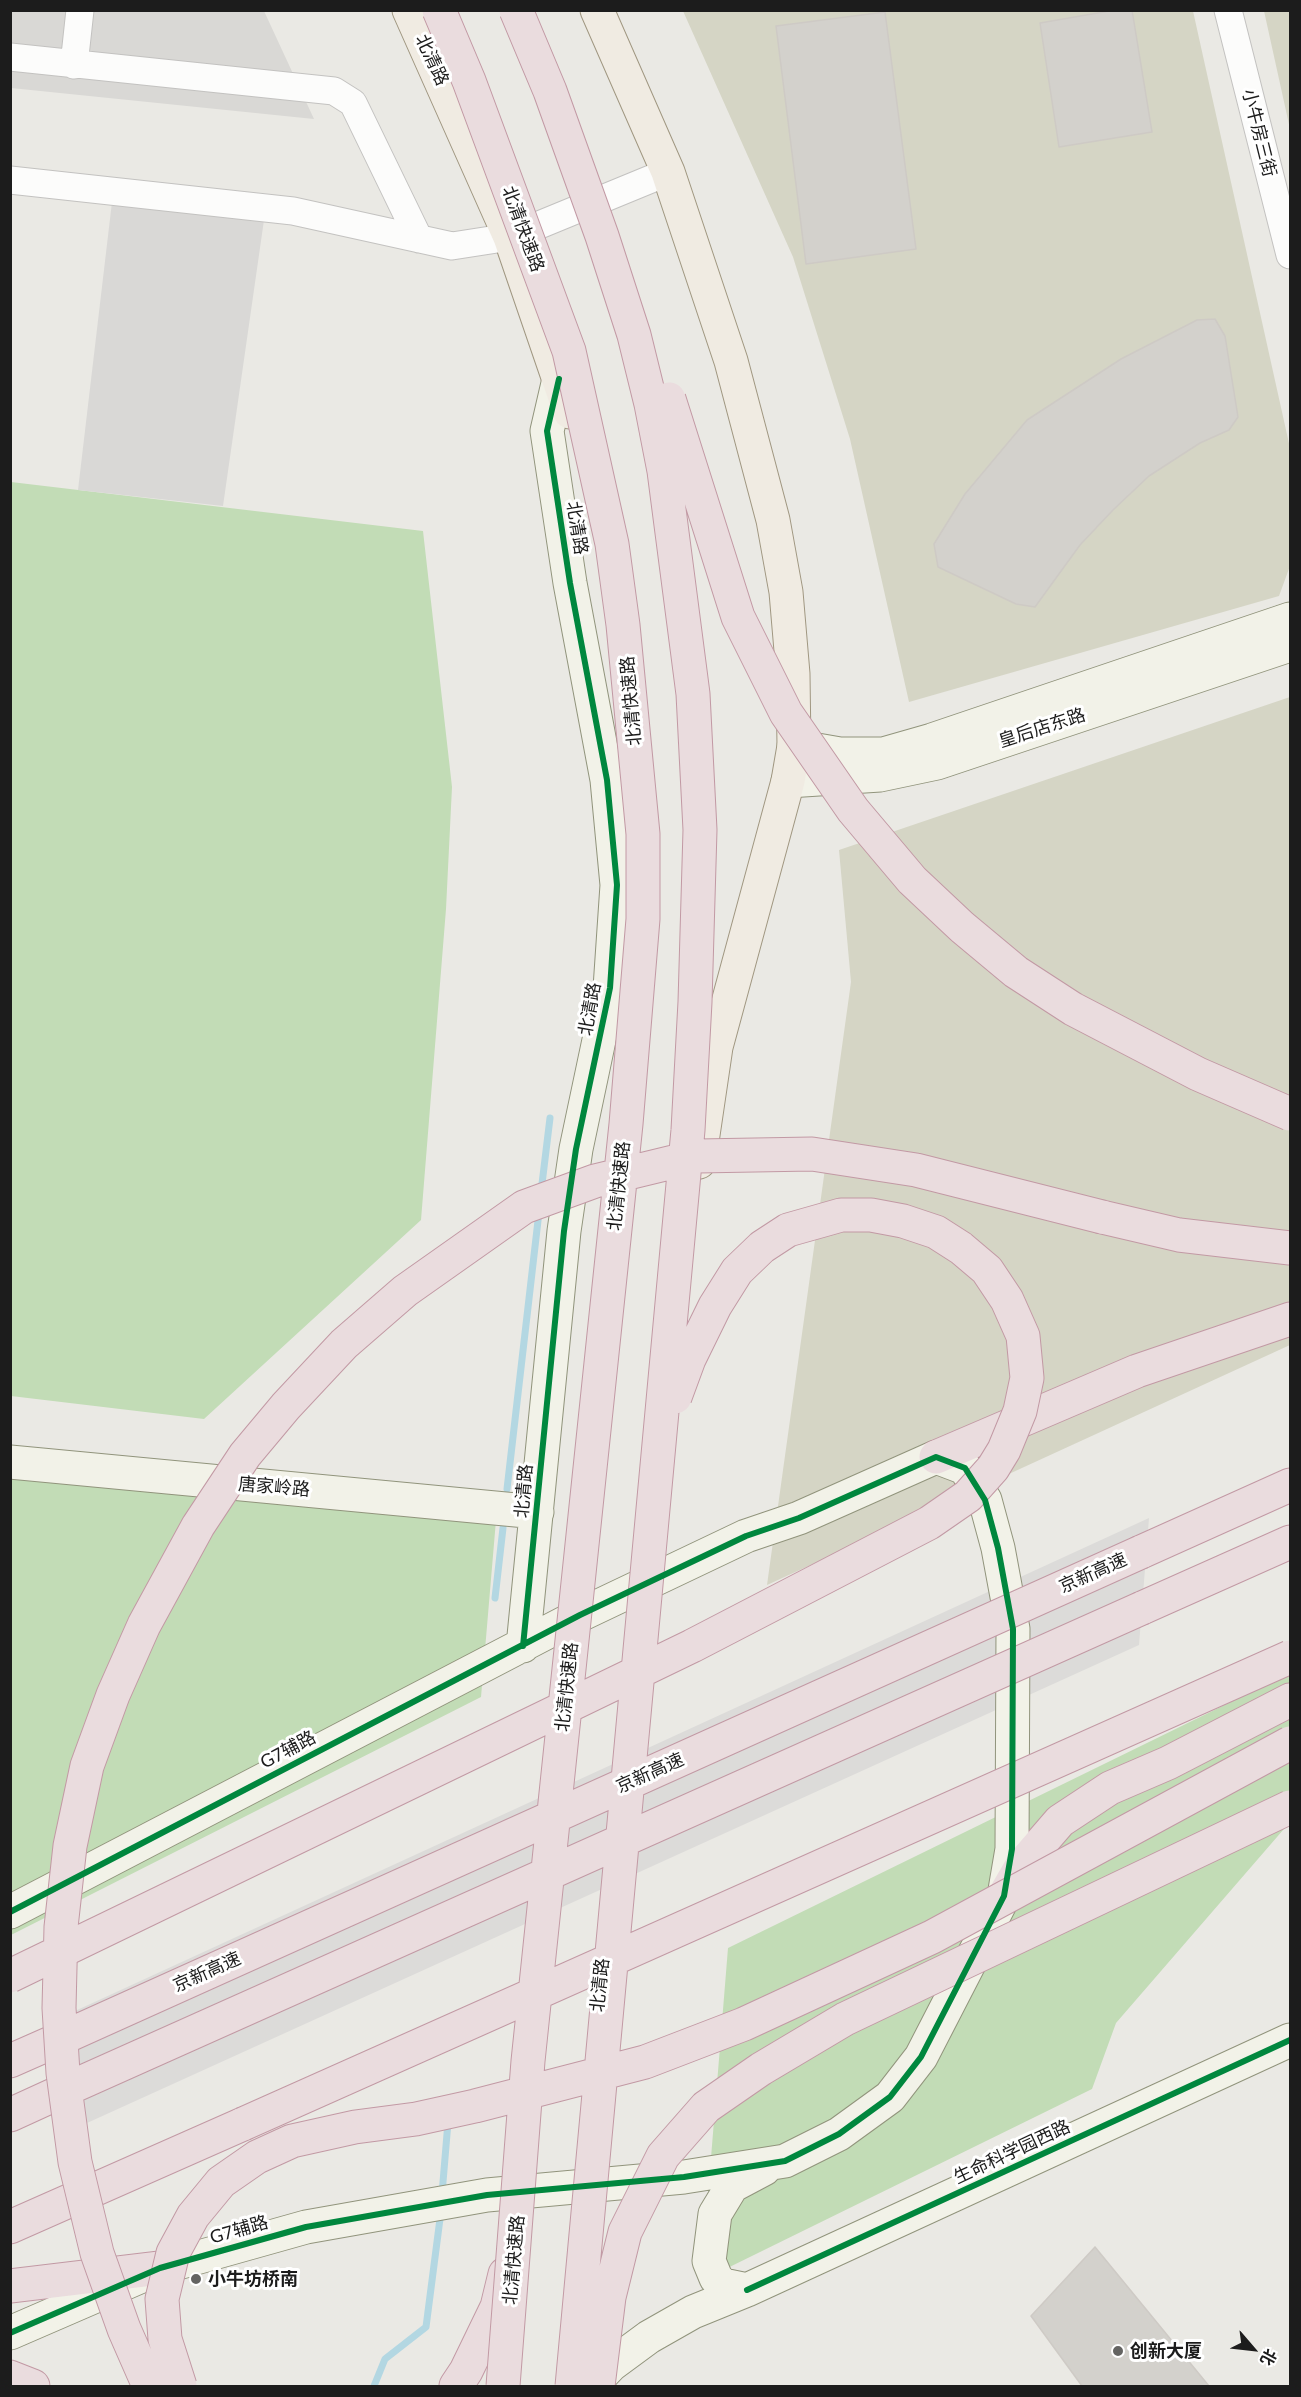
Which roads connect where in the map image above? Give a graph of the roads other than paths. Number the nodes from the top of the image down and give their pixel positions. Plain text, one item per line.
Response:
1 (80, 10) edge
2 (409, 10) edge
3 (439, 10) edge
4 (516, 10) edge
5 (597, 10) edge
6 (1228, 10) edge
7 (10, 57) edge
8 (74, 65) junction
9 (668, 172) junction
10 (10, 180) edge
11 (510, 237) junction
12 (419, 239) junction
13 (1290, 255) edge
14 (634, 335) junction
15 (560, 379) junction
16 (1290, 619) edge
17 (1290, 645) edge
18 (794, 746) junction
19 (788, 781) junction
20 (1290, 1113) edge
21 (1290, 1248) edge
22 (1290, 1319) edge
23 (659, 1444) junction
24 (936, 1457) junction
25 (10, 1462) edge
26 (1290, 1485) edge
27 (537, 1512) junction
28 (1290, 1542) edge
29 (642, 1586) junction
30 (580, 1615) junction
31 (523, 1646) junction
32 (1290, 1657) edge
33 (1290, 1700) edge
34 (1290, 1743) edge
35 (1290, 1807) edge
36 (1004, 1896) junction
37 (10, 1912) edge
38 (10, 1976) edge
39 (1290, 2040) edge
40 (10, 2061) edge
41 (10, 2115) edge
42 (785, 2161) junction
43 (578, 2188) junction
44 (523, 2191) junction
45 (10, 2227) edge
46 (517, 2228) junction
47 (160, 2268) junction
48 (10, 2286) edge
49 (747, 2290) junction
50 (10, 2332) edge
51 (10, 2377) edge
52 (33, 2386) edge
53 (149, 2386) edge
54 (180, 2386) edge
55 (456, 2386) edge
56 (504, 2386) edge
57 (560, 2386) edge
58 (572, 2386) edge
59 (591, 2386) edge
60 (598, 2386) edge

1 - 8 street
2 - 11 main road, 北清路
3 - 46 highway, 北清快速路, bridge
4 - 14 highway, bridge
5 - 9 main road, 北清路
6 - 13 street, 小牛房三街
7 - 8 street
8 - 12 street
9 - 11 street
9 - 18 main road, 北清路
10 - 12 street
11 - 12 street
11 - 15 main road, 北清路
14 - 20 highway, bridge
14 - 23 highway, bridge
15 - 27 street, 北清路
15 - 30 main road, 北清路
16 - 18 street, 皇后店东路
17 - 19 street, 皇后店东路
18 - 19 main road, 北清路
19 - 29 main road, 北清路
21 - 53 highway, bridge
22 - 24 highway
23 - 38 highway, bridge
23 - 58 highway, bridge
24 - 29 street, G7辅路
24 - 36 street
25 - 27 street, 唐家岭路
26 - 40 highway, 京新高速, bridge
27 - 31 street, 北清路
28 - 41 highway, bridge
29 - 30 street, G7辅路
29 - 43 main road, 北清路
30 - 31 street, G7辅路
30 - 44 main road, 北清路
31 - 37 street, G7辅路
32 - 45 highway, bridge
33 - 36 highway
34 - 54 highway, bridge
35 - 60 highway, bridge
36 - 42 street
39 - 49 street, 生命科学园西路
42 - 43 street, G7辅路
42 - 49 street
43 - 44 street, G7辅路
43 - 57 main road, 北清路
44 - 47 street, G7辅路
44 - 56 main road, 北清路
46 - 55 highway, bridge
46 - 56 highway, 北清快速路, bridge
47 - 48 highway
47 - 50 street, G7辅路
49 - 59 street, 生命科学园西路
51 - 52 highway

